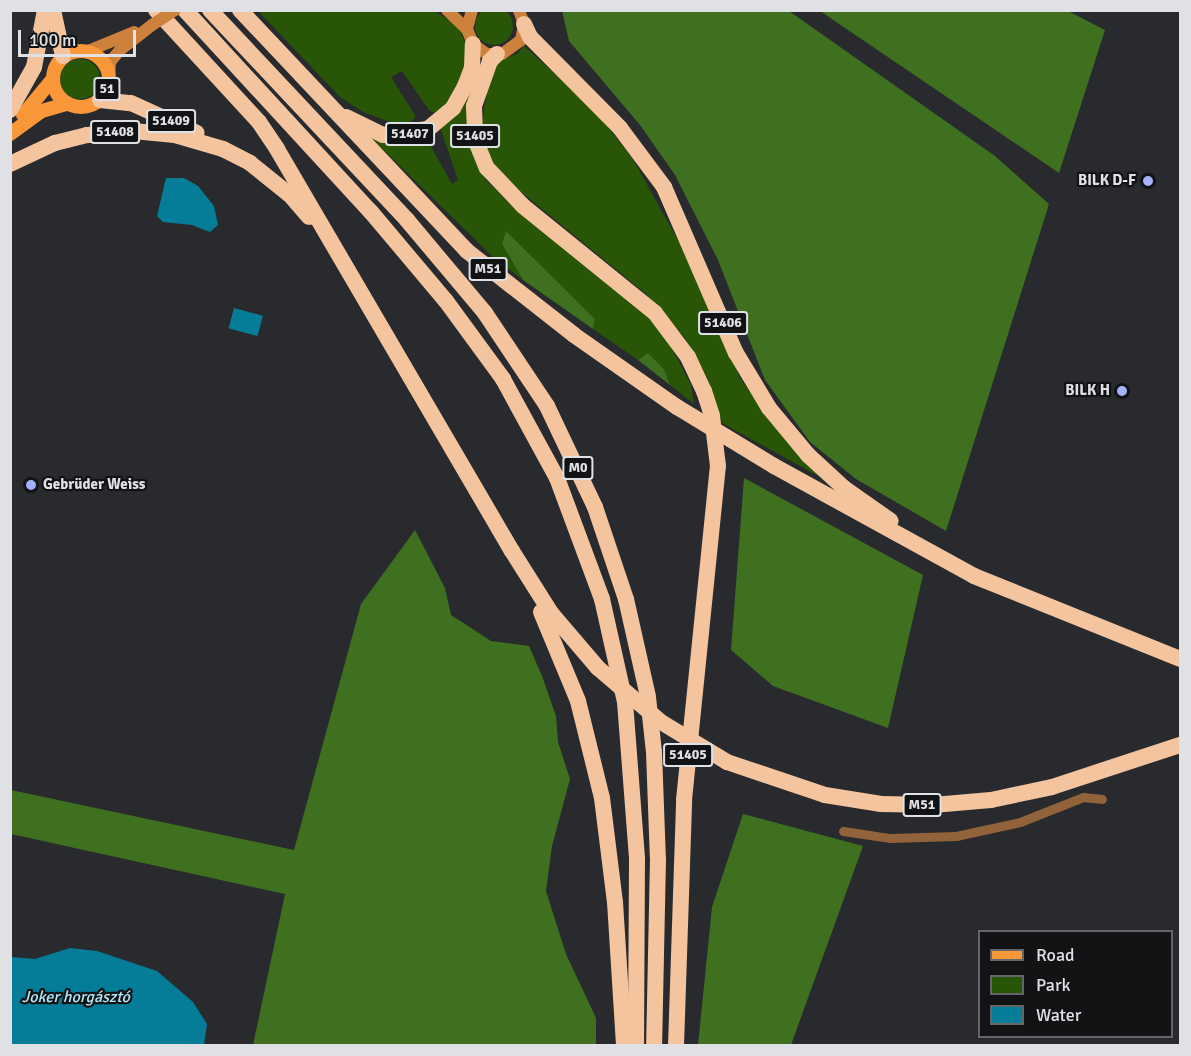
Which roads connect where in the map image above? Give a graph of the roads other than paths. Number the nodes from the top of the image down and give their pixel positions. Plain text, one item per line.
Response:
1 (175, 10) edge
2 (185, 10) edge
3 (210, 10) edge
4 (240, 10) edge
5 (447, 10) edge
6 (472, 10) edge
7 (48, 14) edge
8 (522, 15) edge
9 (154, 18) edge
10 (470, 36) junction
11 (88, 51) junction
12 (497, 54) junction
13 (63, 56) junction
14 (109, 77) junction
15 (52, 80) junction
16 (100, 100) junction
17 (323, 101) junction
18 (67, 104) junction
19 (10, 110) edge
20 (10, 126) edge
21 (10, 134) edge
22 (223, 149) junction
23 (10, 164) edge
24 (340, 256) junction
25 (512, 551) junction
26 (974, 576) junction
27 (1180, 659) edge
28 (1180, 745) edge
29 (1102, 799) dead end
30 (843, 831) dead end
31 (624, 1046) edge
32 (636, 1046) edge
33 (654, 1046) edge
34 (676, 1046) edge

1 - 9 street, bridge
2 - 32 highway, M0
3 - 33 highway, M0
4 - 17 highway
5 - 10 street
6 - 10 street
7 - 13 highway
7 - 19 highway
8 - 12 street, 51406
8 - 26 highway, 51406
9 - 11 street
9 - 14 street
9 - 24 highway
10 - 12 street
10 - 17 highway, 51407
11 - 13 main road
11 - 14 main road, 51
12 - 34 highway, 51405, bridge
13 - 15 main road
14 - 16 main road, 51
15 - 18 main road
15 - 20 main road
16 - 18 main road, 51
16 - 22 highway, 51409
17 - 26 highway, M51
18 - 21 main road, 51
22 - 23 highway, 51408
22 - 24 highway, 51408
24 - 25 highway
25 - 28 highway, M51, bridge
25 - 31 highway
26 - 27 highway, M51
29 - 30 street

